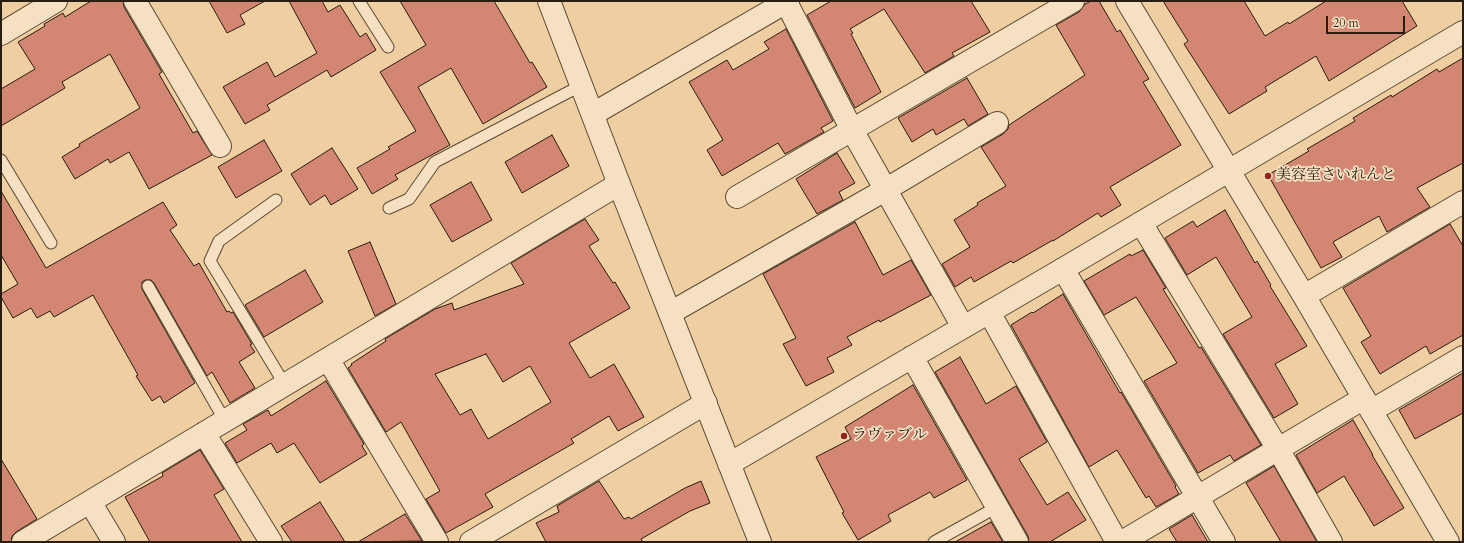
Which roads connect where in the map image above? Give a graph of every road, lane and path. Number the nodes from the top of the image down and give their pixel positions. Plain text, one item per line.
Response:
1 (56, 1) edge
2 (134, 1) edge
3 (359, 1) edge
4 (549, 1) edge
5 (1073, 1) edge
6 (787, 2) edge
7 (1135, 4) edge
8 (1463, 32) edge
9 (1, 34) edge
10 (388, 47) dead end
11 (582, 85) junction
12 (593, 114) junction
13 (997, 123) dead end
14 (852, 130) junction
15 (220, 146) dead end
16 (1, 160) edge
17 (1229, 171) junction
18 (619, 184) junction
19 (885, 190) junction
20 (737, 197) dead end
21 (276, 200) dead end
22 (1463, 202) edge
23 (388, 208) dead end
24 (1141, 223) junction
25 (51, 243) dead end
26 (1063, 269) junction
27 (148, 286) dead end
28 (1304, 296) junction
29 (989, 312) junction
30 (670, 313) junction
31 (963, 327) junction
32 (912, 357) junction
33 (1463, 357) edge
34 (328, 359) junction
35 (285, 385) junction
36 (706, 403) junction
37 (1368, 404) junction
38 (225, 421) junction
39 (204, 433) junction
40 (1278, 449) junction
41 (729, 464) junction
42 (1197, 497) junction
43 (90, 502) junction
44 (997, 507) junction
45 (23, 542) edge
46 (114, 542) edge
47 (270, 542) edge
48 (437, 542) edge
49 (471, 542) edge
50 (760, 542) edge
51 (934, 542) edge
52 (1017, 542) edge
53 (1117, 542) edge
54 (1122, 542) edge
55 (1224, 542) edge
56 (1331, 542) edge
57 (1448, 542) edge

1 - 9 street
2 - 15 street
3 - 10 lane
4 - 11 street
5 - 14 street
6 - 12 street
6 - 14 street
7 - 17 street
8 - 17 street
11 - 12 street
11 - 23 lane
12 - 18 street
13 - 19 street
14 - 19 street
14 - 20 street
16 - 25 lane
17 - 24 street
17 - 28 street
18 - 30 street
18 - 34 street
19 - 30 street
19 - 31 street
21 - 35 lane
22 - 28 street
24 - 26 street
24 - 40 street
26 - 29 street
26 - 42 street
27 - 38 lane
28 - 37 street
29 - 31 street
29 - 53 street
30 - 36 street
31 - 32 street
32 - 41 street
32 - 44 street
33 - 37 street
34 - 35 street
34 - 48 street
35 - 38 street
36 - 41 street
36 - 49 street
37 - 40 street
37 - 57 street
38 - 39 street
39 - 43 street
39 - 47 street
40 - 42 street
40 - 56 street
41 - 50 street
42 - 54 street
42 - 55 street
43 - 45 street
43 - 46 street
44 - 51 lane
44 - 52 street

